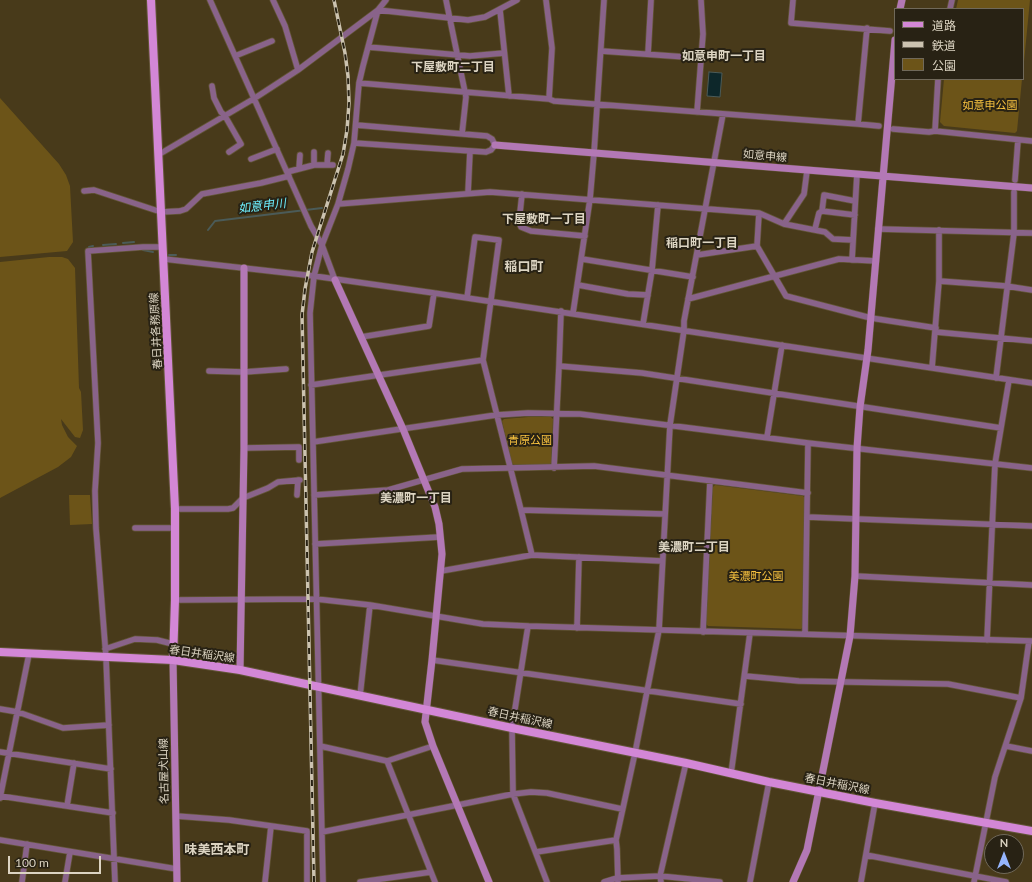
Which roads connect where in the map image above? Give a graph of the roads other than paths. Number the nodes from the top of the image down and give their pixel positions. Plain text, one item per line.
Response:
1 (151, 0) edge
2 (210, 0) edge
3 (274, 0) edge
4 (386, 0) edge
5 (446, 0) edge
6 (517, 0) edge
7 (546, 0) edge
8 (604, 0) edge
9 (651, 0) edge
10 (701, 0) edge
11 (793, 0) edge
12 (378, 10) junction
13 (500, 10) junction
14 (450, 18) junction
15 (868, 28) junction
16 (890, 31) dead end
17 (272, 41) dead end
18 (368, 47) junction
19 (601, 51) junction
20 (894, 51) edge
21 (504, 53) junction
22 (648, 54) junction
23 (235, 56) junction
24 (458, 56) junction
25 (700, 58) junction
26 (298, 70) junction
27 (938, 80) edge
28 (359, 83) junction
29 (212, 86) dead end
30 (465, 92) junction
31 (509, 96) junction
32 (255, 98) junction
33 (549, 99) junction
34 (598, 104) junction
35 (697, 112) junction
36 (723, 114) junction
37 (225, 116) junction
38 (858, 124) junction
39 (356, 125) junction
40 (879, 126) dead end
41 (893, 129) dead end
42 (935, 131) junction
43 (462, 134) junction
44 (1018, 140) junction
45 (1032, 141) edge
46 (354, 143) junction
47 (495, 145) junction
48 (277, 149) junction
49 (470, 151) junction
50 (229, 152) dead end
51 (314, 152) dead end
52 (328, 153) dead end
53 (594, 153) junction
54 (158, 155) junction
55 (300, 155) dead end
56 (251, 159) dead end
57 (714, 162) junction
58 (314, 165) junction
59 (299, 169) junction
60 (807, 170) junction
61 (288, 174) junction
62 (857, 174) junction
63 (883, 176) junction
64 (1015, 180) dead end
65 (1032, 188) edge
66 (84, 191) dead end
67 (1014, 192) dead end
68 (468, 193) junction
69 (522, 194) junction
70 (590, 199) junction
71 (855, 201) junction
72 (338, 204) junction
73 (658, 205) junction
74 (705, 209) junction
75 (822, 210) junction
76 (161, 212) junction
77 (759, 213) junction
78 (854, 215) junction
79 (784, 224) junction
80 (815, 229) junction
81 (878, 229) junction
82 (939, 230) junction
83 (1014, 233) junction
84 (1032, 233) edge
85 (585, 236) junction
86 (853, 240) junction
87 (322, 246) junction
88 (757, 246) junction
89 (163, 248) junction
90 (697, 255) junction
91 (164, 259) junction
92 (582, 259) junction
93 (852, 260) junction
94 (876, 261) junction
95 (244, 268) junction
96 (652, 270) junction
97 (314, 276) junction
98 (775, 276) junction
99 (693, 277) junction
100 (335, 280) junction
101 (939, 281) junction
102 (578, 285) junction
103 (1006, 286) junction
104 (1032, 290) edge
105 (434, 293) junction
106 (648, 295) junction
107 (467, 298) junction
108 (688, 299) junction
109 (491, 301) junction
110 (560, 311) junction
111 (573, 313) junction
112 (871, 318) junction
113 (643, 324) junction
114 (684, 330) junction
115 (936, 330) junction
116 (361, 336) junction
117 (1000, 338) junction
118 (1032, 341) edge
119 (782, 345) junction
120 (867, 358) junction
121 (483, 360) junction
122 (559, 366) junction
123 (932, 368) junction
124 (286, 369) dead end
125 (209, 371) dead end
126 (244, 372) junction
127 (379, 376) junction
128 (996, 378) junction
129 (676, 379) junction
130 (1009, 380) junction
131 (1032, 383) edge
132 (311, 385) junction
133 (774, 394) junction
134 (860, 407) junction
135 (556, 413) junction
136 (496, 415) junction
137 (670, 425) junction
138 (1001, 428) junction
139 (403, 429) junction
140 (767, 437) junction
141 (313, 442) junction
142 (808, 443) junction
143 (244, 448) junction
144 (857, 448) junction
145 (298, 460) dead end
146 (995, 464) junction
147 (510, 468) junction
148 (554, 468) junction
149 (1032, 468) edge
150 (667, 476) junction
151 (424, 480) junction
152 (710, 481) junction
153 (808, 493) junction
154 (297, 494) dead end
155 (314, 494) junction
156 (243, 498) junction
157 (175, 509) junction
158 (521, 510) junction
159 (665, 514) junction
160 (808, 517) junction
161 (855, 518) junction
162 (992, 524) junction
163 (1032, 526) edge
164 (135, 528) dead end
165 (175, 528) junction
166 (440, 537) junction
167 (315, 544) junction
168 (532, 555) junction
169 (579, 557) junction
170 (662, 561) junction
171 (441, 571) junction
172 (855, 576) junction
173 (989, 583) junction
174 (1032, 585) edge
175 (241, 599) junction
176 (316, 599) junction
177 (175, 600) junction
178 (370, 605) junction
179 (435, 617) junction
180 (528, 626) junction
181 (577, 628) junction
182 (659, 630) junction
183 (703, 632) junction
184 (750, 633) junction
185 (805, 634) junction
186 (850, 636) junction
187 (987, 640) junction
188 (1030, 641) edge
189 (173, 644) junction
190 (0, 652) edge
191 (105, 653) junction
192 (29, 654) junction
193 (173, 660) junction
194 (432, 660) junction
195 (240, 670) junction
196 (520, 673) junction
197 (745, 676) junction
198 (841, 682) junction
199 (318, 686) junction
200 (648, 691) junction
201 (360, 696) junction
202 (1021, 698) junction
203 (741, 704) junction
204 (0, 709) edge
205 (426, 710) junction
206 (18, 712) junction
207 (109, 725) junction
208 (512, 728) junction
209 (320, 746) junction
210 (433, 746) junction
211 (1006, 746) junction
212 (1032, 751) edge
213 (0, 752) edge
214 (9, 753) junction
215 (635, 753) junction
216 (387, 761) junction
217 (74, 763) junction
218 (686, 763) junction
219 (111, 769) junction
220 (731, 774) junction
221 (769, 782) junction
222 (818, 792) junction
223 (513, 794) junction
224 (0, 796) edge
225 (876, 803) junction
226 (458, 805) junction
227 (67, 806) junction
228 (622, 809) junction
229 (113, 813) junction
230 (409, 815) junction
231 (176, 816) junction
232 (985, 823) junction
233 (271, 826) junction
234 (1032, 831) edge
235 (322, 832) junction
236 (0, 840) edge
237 (616, 840) junction
238 (27, 844) junction
239 (70, 852) junction
240 (536, 852) junction
241 (866, 855) junction
242 (114, 859) junction
243 (177, 869) junction
244 (431, 872) junction
245 (661, 879) edge
246 (975, 879) edge
247 (394, 880) edge
248 (617, 880) edge
249 (22, 882) edge
250 (65, 882) edge
251 (115, 882) edge
252 (177, 882) edge
253 (265, 882) edge
254 (307, 882) edge
255 (323, 882) edge
256 (360, 882) edge
257 (435, 882) edge
258 (489, 882) edge
259 (548, 882) edge
260 (604, 882) edge
261 (720, 882) edge
262 (750, 882) edge
263 (793, 882) edge
264 (861, 882) edge
265 (1006, 882) edge

1 - 54 main road, 春日井各務原線
2 - 23 street
3 - 26 street
4 - 12 street
5 - 14 street
6 - 13 street
7 - 33 street
8 - 19 street
9 - 22 street
10 - 25 street
11 - 15 street
12 - 14 street
12 - 18 street
12 - 26 street
13 - 14 street
13 - 21 street
14 - 24 street
15 - 16 street
15 - 38 street
17 - 23 street
18 - 24 street
18 - 28 street
19 - 22 street
19 - 34 street
20 - 63 street
21 - 24 street
21 - 31 street
22 - 25 street
23 - 32 street
24 - 30 street
25 - 35 street
26 - 32 street
27 - 42 street
28 - 30 street
28 - 39 street
29 - 37 street
30 - 31 street
30 - 43 street
31 - 33 street
32 - 37 street
32 - 48 street
33 - 34 street
34 - 35 street
34 - 53 street
35 - 36 street
36 - 38 street
36 - 57 street
37 - 50 street
37 - 54 street
38 - 40 street
39 - 43 street
39 - 46 street
41 - 42 street
42 - 44 street
43 - 47 street
44 - 45 street
44 - 64 street
46 - 49 street
46 - 72 street
47 - 49 street
47 - 53 street, 如意申線
48 - 56 street
48 - 61 street
49 - 68 street
51 - 58 street
52 - 58 street
53 - 57 street, 如意申線
53 - 70 street
54 - 76 main road, 春日井各務原線
55 - 59 street
57 - 60 street, 如意申線
57 - 74 street
58 - 59 street
59 - 61 street
60 - 62 street, 如意申線
60 - 79 street
61 - 76 street
61 - 87 street
62 - 63 street, 如意申線
62 - 71 street
63 - 65 street, 如意申線
63 - 81 street
66 - 76 street
67 - 83 street
68 - 69 street
68 - 72 street
69 - 70 street
69 - 85 street
70 - 73 street
70 - 85 street
71 - 75 street
71 - 78 street
72 - 87 street
73 - 74 street
73 - 96 street
74 - 77 street
74 - 90 street
75 - 78 street
75 - 80 street
76 - 89 main road, 春日井各務原線
77 - 79 street
77 - 88 street
78 - 86 street
79 - 80 street
80 - 86 street
81 - 82 street
81 - 94 street
82 - 83 street
82 - 101 street
83 - 84 street
83 - 103 street
85 - 92 street
86 - 93 street
87 - 97 street
87 - 100 street
88 - 90 street
88 - 98 street
89 - 91 main road, 春日井各務原線
89 - 191 street
90 - 99 street
91 - 95 street
91 - 157 main road, 春日井各務原線
92 - 96 street
92 - 102 street
93 - 94 street
93 - 98 street
94 - 112 street
95 - 97 street
95 - 126 street
96 - 99 street
96 - 106 street
97 - 100 street
97 - 132 street
98 - 108 street
98 - 112 street
99 - 108 street
100 - 105 street
100 - 116 street
101 - 103 street
101 - 115 street
102 - 106 street
102 - 111 street
103 - 104 street
103 - 117 street
105 - 107 street
105 - 116 street
106 - 113 street
107 - 109 street
107 - 109 street
108 - 114 street
109 - 110 street
109 - 121 street
110 - 111 street
110 - 122 street
111 - 113 street
112 - 115 street
112 - 120 street
113 - 114 street
114 - 119 street
114 - 129 street
115 - 117 street
115 - 123 street
116 - 127 street
117 - 118 street
117 - 128 street
119 - 120 street
119 - 133 street
120 - 123 street
120 - 134 street
121 - 127 street
121 - 136 street
122 - 129 street
122 - 135 street
123 - 128 street
124 - 126 street
125 - 126 street
126 - 143 street
127 - 132 street
127 - 139 street
128 - 130 street
129 - 133 street
129 - 137 street
130 - 131 street
130 - 138 street
132 - 141 street
133 - 134 street
133 - 140 street
134 - 138 street
134 - 144 street
135 - 136 street
135 - 137 street
135 - 148 street
136 - 139 street
136 - 147 street
137 - 140 street
137 - 150 street
138 - 146 street
139 - 141 street
139 - 151 street
140 - 142 street
141 - 155 street
142 - 144 street
142 - 153 street
143 - 145 street
143 - 156 street
144 - 146 street
144 - 161 street
146 - 149 street
146 - 162 street
147 - 148 street
147 - 151 street
147 - 158 street
148 - 150 street
150 - 152 street
150 - 159 street
151 - 155 street
151 - 166 street
152 - 153 street
152 - 183 street
153 - 160 street
154 - 156 street
155 - 167 street
156 - 157 street
156 - 175 street
157 - 165 main road, 春日井各務原線
158 - 159 street
158 - 168 street
159 - 170 street
160 - 161 street
160 - 185 street
161 - 162 street
161 - 172 street
162 - 163 street
162 - 173 street
164 - 165 street
165 - 177 main road, 春日井各務原線
166 - 167 street
166 - 171 street
167 - 176 street
168 - 169 street
168 - 171 street
169 - 170 street
169 - 181 street
170 - 182 street
171 - 179 street
172 - 173 street
172 - 186 street
173 - 174 street
173 - 187 street
175 - 176 street
175 - 177 street
175 - 195 street
176 - 178 street
176 - 199 street
177 - 189 main road, 春日井各務原線
178 - 179 street
178 - 201 street
179 - 180 street
179 - 194 street
180 - 181 street
180 - 196 street
181 - 182 street
182 - 183 street
182 - 200 street
183 - 184 street
184 - 185 street
184 - 197 street
185 - 186 street
186 - 187 street
186 - 198 street
187 - 188 street
188 - 202 street
189 - 191 street
189 - 193 main road, 春日井各務原線
190 - 192 main road, 春日井稲沢線
191 - 192 main road, 春日井稲沢線
191 - 193 main road, 春日井稲沢線
191 - 207 street
192 - 206 street
193 - 195 main road, 春日井稲沢線
193 - 231 street, 名古屋犬山線
194 - 196 street
194 - 205 street
195 - 199 main road, 春日井稲沢線
196 - 200 street
196 - 208 street
197 - 198 street
197 - 203 street
198 - 202 street
198 - 222 street
199 - 201 main road, 春日井稲沢線
199 - 209 street
200 - 203 street
200 - 215 street
201 - 205 main road, 春日井稲沢線
202 - 211 street
203 - 220 street
204 - 206 street
205 - 208 main road, 春日井稲沢線
205 - 210 street
206 - 207 street
206 - 214 street
207 - 219 street
208 - 215 main road, 春日井稲沢線
208 - 223 street
209 - 216 street
209 - 235 street
210 - 216 street
210 - 226 street
211 - 212 street
211 - 232 street
213 - 214 street
214 - 217 street
214 - 224 street
215 - 218 main road, 春日井稲沢線
215 - 228 street
216 - 230 street
217 - 219 street
217 - 227 street
218 - 220 main road, 春日井稲沢線
218 - 245 street
219 - 229 street
220 - 221 main road, 春日井稲沢線
221 - 222 main road, 春日井稲沢線
221 - 262 street
222 - 225 main road, 春日井稲沢線
222 - 263 street
223 - 226 street
223 - 228 street
223 - 240 street
224 - 227 street
225 - 232 main road, 春日井稲沢線
225 - 241 street
226 - 230 street
226 - 258 street
227 - 229 street
228 - 237 street
229 - 242 street
230 - 235 street
230 - 244 street
231 - 233 street
231 - 243 street, 名古屋犬山線
232 - 234 main road, 春日井稲沢線
232 - 246 street
233 - 253 street
233 - 254 street
235 - 255 street
236 - 238 street
237 - 240 street
237 - 248 street
238 - 239 street
238 - 249 street
239 - 242 street
239 - 250 street
240 - 259 street
241 - 246 street
241 - 264 street
242 - 243 street
242 - 251 street
243 - 252 street, 名古屋犬山線
244 - 247 street
244 - 257 street
245 - 248 street
245 - 261 street
246 - 265 street
247 - 256 street
248 - 260 street

